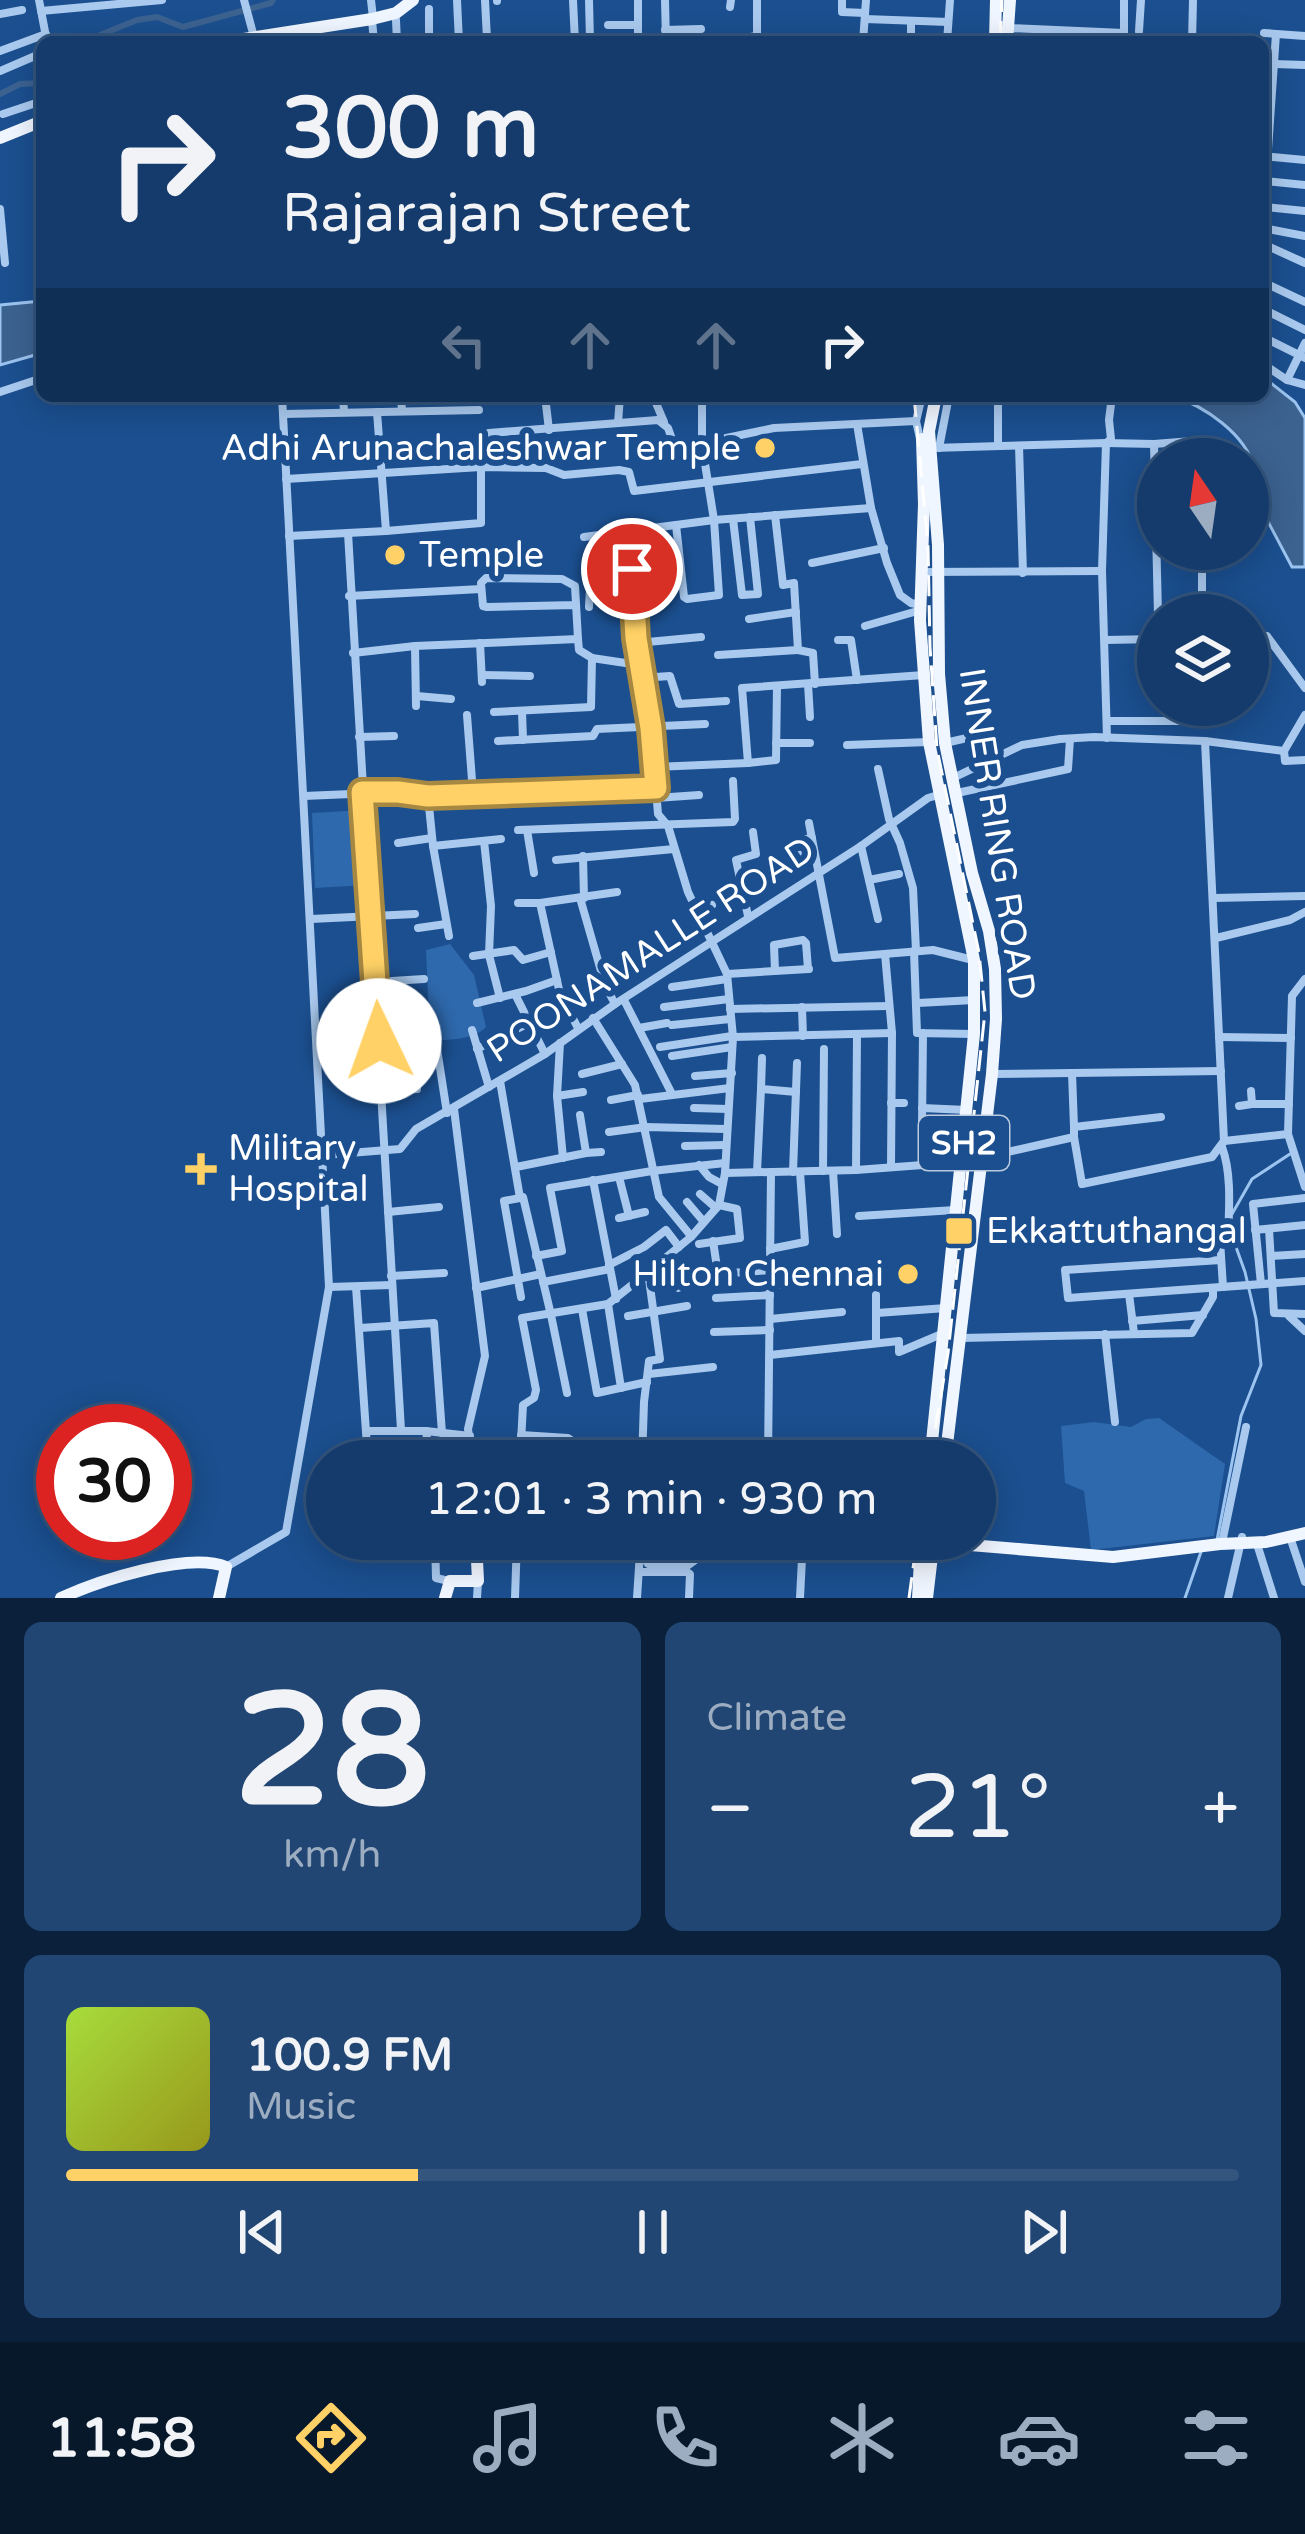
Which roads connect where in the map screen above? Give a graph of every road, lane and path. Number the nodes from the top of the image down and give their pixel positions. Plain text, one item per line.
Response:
1 (162, 0) edge
2 (244, 0) edge
3 (371, 0) edge
4 (412, 0) edge
5 (457, 0) edge
6 (485, 0) edge
7 (573, 0) edge
8 (589, 0) edge
9 (638, 0) edge
10 (665, 0) edge
11 (757, 0) edge
12 (842, 0) edge
13 (866, 0) edge
14 (950, 0) edge
15 (996, 0) edge
16 (1010, 0) edge
17 (1124, 0) edge
18 (1141, 0) edge
19 (1193, 0) edge
20 (40, 5) edge
21 (429, 9) dead end
22 (22, 10) dead end
23 (0, 14) edge
24 (865, 16) junction
25 (373, 19) junction
26 (396, 20) dead end
27 (911, 21) junction
28 (949, 22) junction
29 (338, 24) junction
30 (608, 25) dead end
31 (638, 25) junction
32 (701, 29) dead end
33 (665, 30) junction
34 (1139, 31) dead end
35 (1264, 33) dead end
36 (1276, 34) junction
37 (1008, 35) edge
38 (46, 36) edge
39 (257, 36) edge
40 (274, 36) edge
41 (338, 36) edge
42 (374, 36) edge
43 (397, 36) edge
44 (429, 36) edge
45 (459, 36) edge
46 (487, 36) edge
47 (573, 36) edge
48 (590, 36) edge
49 (638, 36) edge
50 (666, 36) edge
51 (757, 36) edge
52 (863, 36) edge
53 (911, 36) edge
54 (948, 36) edge
55 (995, 36) edge
56 (1047, 36) edge
57 (1124, 36) edge
58 (1192, 36) edge
59 (1305, 36) edge
60 (36, 41) edge
61 (0, 51) edge
62 (36, 56) edge
63 (1274, 64) junction
64 (1305, 65) edge
65 (0, 71) edge
66 (1269, 90) edge
67 (36, 103) edge
68 (3, 114) dead end
69 (36, 123) edge
70 (0, 138) edge
71 (1269, 156) edge
72 (1305, 160) edge
73 (1269, 181) edge
74 (1305, 185) edge
75 (1269, 207) edge
76 (0, 209) edge
77 (1305, 211) edge
78 (1269, 227) edge
79 (1305, 236) edge
80 (1269, 247) edge
81 (5, 263) dead end
82 (1305, 263) edge
83 (1269, 285) edge
84 (1305, 302) edge
85 (1269, 312) edge
86 (1305, 330) edge
87 (1269, 340) edge
88 (1305, 343) edge
89 (1302, 357) edge
90 (1269, 368) edge
91 (36, 380) edge
92 (1287, 380) junction
93 (1305, 386) edge
94 (0, 392) edge
95 (283, 402) edge
96 (344, 402) edge
97 (401, 402) edge
98 (546, 402) edge
99 (620, 402) edge
100 (656, 402) edge
101 (702, 402) edge
102 (928, 402) edge
103 (948, 402) edge
104 (998, 402) edge
105 (1111, 402) edge
106 (479, 410) dead end
107 (402, 411) junction
108 (344, 412) junction
109 (377, 412) junction
110 (284, 414) junction
111 (664, 422) junction
112 (618, 423) junction
113 (857, 424) junction
114 (923, 425) junction
115 (549, 430) junction
116 (489, 433) dead end
117 (1106, 443) junction
118 (1137, 444) edge
119 (702, 445) junction
120 (998, 446) junction
121 (1019, 446) junction
122 (930, 447) junction
123 (862, 464) junction
124 (481, 467) junction
125 (382, 473) junction
126 (286, 479) junction
127 (710, 482) junction
128 (871, 508) junction
129 (775, 515) junction
130 (750, 517) junction
131 (733, 519) junction
132 (714, 520) junction
133 (676, 525) junction
134 (386, 531) junction
135 (633, 532) junction
136 (348, 533) junction
137 (289, 536) junction
138 (584, 537) dead end
139 (884, 548) junction
140 (812, 563) dead end
141 (632, 569) junction
142 (1102, 571) junction
143 (922, 572) junction
144 (939, 572) junction
145 (1023, 573) junction
146 (482, 589) junction
147 (349, 596) junction
148 (576, 605) junction
149 (589, 607) dead end
150 (921, 608) junction
151 (796, 612) junction
152 (749, 619) dead end
153 (865, 626) dead end
154 (701, 637) dead end
155 (1137, 639) edge
156 (1269, 639) edge
157 (578, 640) junction
158 (838, 640) dead end
159 (1105, 640) junction
160 (480, 643) junction
161 (637, 644) junction
162 (415, 646) junction
163 (798, 650) junction
164 (353, 653) junction
165 (718, 655) dead end
166 (592, 658) junction
167 (639, 665) junction
168 (924, 675) junction
169 (530, 676) dead end
170 (641, 679) junction
171 (857, 680) junction
172 (812, 684) junction
173 (777, 686) junction
174 (1305, 688) edge
175 (451, 699) dead end
176 (726, 701) dead end
177 (522, 711) junction
178 (494, 712) dead end
179 (467, 715) dead end
180 (1305, 715) edge
181 (810, 717) dead end
182 (1107, 721) junction
183 (1137, 721) edge
184 (705, 724) dead end
185 (651, 728) junction
186 (989, 733) dead end
187 (394, 736) dead end
188 (359, 737) junction
189 (1107, 738) junction
190 (1070, 739) junction
191 (523, 740) junction
192 (498, 741) dead end
193 (1205, 741) junction
194 (928, 742) junction
195 (776, 743) junction
196 (811, 743) dead end
197 (945, 743) junction
198 (847, 745) dead end
199 (1284, 752) junction
200 (1305, 760) edge
201 (748, 763) junction
202 (655, 767) junction
203 (878, 769) dead end
204 (733, 781) dead end
205 (954, 786) junction
206 (362, 792) junction
207 (473, 793) junction
208 (656, 793) junction
209 (699, 795) dead end
210 (938, 795) junction
211 (304, 796) junction
212 (428, 796) junction
213 (809, 824) dead end
214 (891, 824) junction
215 (668, 826) junction
216 (753, 832) dead end
217 (501, 838) dead end
218 (812, 838) junction
219 (484, 841) junction
220 (794, 841) dead end
221 (433, 842) junction
222 (398, 843) dead end
223 (861, 846) junction
224 (674, 849) junction
225 (814, 853) junction
226 (799, 855) dead end
227 (583, 856) junction
228 (556, 860) dead end
229 (534, 873) dead end
230 (818, 873) junction
231 (899, 874) dead end
232 (869, 880) junction
233 (617, 892) dead end
234 (1305, 896) edge
235 (582, 898) junction
236 (1214, 898) junction
237 (518, 903) dead end
238 (540, 903) junction
239 (712, 905) dead end
240 (698, 911) junction
241 (1305, 912) edge
242 (415, 914) dead end
243 (371, 916) junction
244 (748, 916) junction
245 (878, 919) dead end
246 (310, 920) junction
247 (447, 923) junction
248 (418, 928) dead end
249 (449, 936) dead end
250 (1216, 938) junction
251 (712, 940) junction
252 (915, 951) junction
253 (489, 952) junction
254 (550, 952) junction
255 (885, 954) junction
256 (473, 956) dead end
257 (974, 960) junction
258 (775, 971) junction
259 (727, 977) junction
260 (1305, 979) edge
261 (424, 980) dead end
262 (557, 980) junction
263 (376, 982) junction
264 (672, 987) dead end
265 (515, 994) junction
266 (500, 998) junction
267 (974, 1000) junction
268 (619, 1002) junction
269 (477, 1003) dead end
270 (918, 1003) junction
271 (889, 1006) junction
272 (664, 1007) dead end
273 (802, 1007) junction
274 (730, 1009) junction
275 (593, 1018) junction
276 (530, 1023) junction
277 (436, 1027) dead end
278 (578, 1028) junction
279 (639, 1028) junction
280 (472, 1030) dead end
281 (920, 1033) junction
282 (857, 1034) junction
283 (892, 1034) junction
284 (974, 1034) junction
285 (803, 1036) junction
286 (1220, 1037) junction
287 (379, 1038) junction
288 (1291, 1038) junction
289 (318, 1040) junction
290 (732, 1040) junction
291 (560, 1043) junction
292 (660, 1047) dead end
293 (476, 1048) junction
294 (437, 1049) dead end
295 (824, 1049) dead end
296 (544, 1054) junction
297 (672, 1056) dead end
298 (762, 1058) dead end
299 (622, 1064) junction
300 (797, 1064) dead end
301 (1221, 1071) junction
302 (582, 1073) dead end
303 (732, 1073) junction
304 (1072, 1073) junction
305 (992, 1075) junction
306 (695, 1076) dead end
307 (500, 1082) junction
308 (489, 1087) junction
309 (730, 1088) junction
310 (417, 1089) dead end
311 (760, 1090) junction
312 (1251, 1091) dead end
313 (382, 1092) junction
314 (583, 1092) dead end
315 (796, 1092) junction
316 (672, 1094) junction
317 (557, 1096) junction
318 (639, 1097) junction
319 (611, 1100) dead end
320 (891, 1103) junction
321 (904, 1103) dead end
322 (1289, 1104) junction
323 (1239, 1106) dead end
324 (694, 1108) dead end
325 (922, 1108) junction
326 (1256, 1108) junction
327 (728, 1109) junction
328 (967, 1110) junction
329 (451, 1111) junction
330 (580, 1115) dead end
331 (1161, 1117) dead end
332 (922, 1126) dead end
333 (646, 1127) junction
334 (727, 1129) junction
335 (609, 1132) dead end
336 (1074, 1132) junction
337 (1288, 1134) junction
338 (1223, 1143) junction
339 (725, 1145) junction
340 (685, 1146) dead end
341 (384, 1152) junction
342 (601, 1152) dead end
343 (586, 1153) junction
344 (324, 1155) junction
345 (563, 1158) junction
346 (981, 1158) junction
347 (963, 1162) junction
348 (699, 1166) junction
349 (515, 1167) junction
350 (890, 1167) junction
351 (725, 1168) junction
352 (856, 1170) junction
353 (652, 1171) junction
354 (828, 1171) junction
355 (757, 1172) junction
356 (771, 1172) junction
357 (797, 1172) junction
358 (618, 1176) junction
359 (593, 1180) junction
360 (1304, 1181) edge
361 (722, 1184) junction
362 (700, 1194) dead end
363 (520, 1198) junction
364 (1305, 1198) edge
365 (687, 1202) dead end
366 (717, 1206) junction
367 (439, 1207) dead end
368 (956, 1210) junction
369 (388, 1212) junction
370 (645, 1212) dead end
371 (859, 1216) dead end
372 (704, 1222) junction
373 (1305, 1225) edge
374 (1269, 1229) junction
375 (1255, 1230) junction
376 (837, 1234) dead end
377 (695, 1240) junction
378 (713, 1241) junction
379 (679, 1247) junction
380 (770, 1249) junction
381 (1305, 1254) edge
382 (536, 1256) junction
383 (668, 1256) junction
384 (1271, 1256) junction
385 (1220, 1259) junction
386 (610, 1267) junction
387 (770, 1270) junction
388 (648, 1272) junction
389 (444, 1273) dead end
390 (542, 1278) junction
391 (518, 1279) junction
392 (391, 1280) junction
393 (843, 1280) dead end
394 (1305, 1281) edge
395 (1273, 1283) junction
396 (1261, 1284) junction
397 (329, 1287) junction
398 (356, 1287) junction
399 (1218, 1287) junction
400 (476, 1288) junction
401 (678, 1288) dead end
402 (770, 1290) junction
403 (876, 1294) dead end
404 (1129, 1294) junction
405 (521, 1297) dead end
406 (716, 1298) dead end
407 (612, 1301) junction
408 (686, 1306) dead end
409 (946, 1308) junction
410 (582, 1309) junction
411 (653, 1311) junction
412 (842, 1312) dead end
413 (877, 1313) junction
414 (1305, 1314) edge
415 (551, 1315) junction
416 (1204, 1315) junction
417 (628, 1316) dead end
418 (1289, 1316) junction
419 (1132, 1321) junction
420 (770, 1325) junction
421 (395, 1326) junction
422 (360, 1328) junction
423 (1305, 1331) edge
424 (714, 1332) dead end
425 (944, 1333) junction
426 (1134, 1333) junction
427 (1105, 1334) junction
428 (961, 1338) junction
429 (876, 1343) junction
430 (770, 1355) junction
431 (712, 1367) dead end
432 (648, 1378) junction
433 (621, 1388) junction
434 (567, 1393) dead end
435 (1115, 1423) dead end
436 (1246, 1427) dead end
437 (400, 1430) junction
438 (366, 1431) junction
439 (426, 1431) junction
440 (442, 1433) junction
441 (521, 1435) junction
442 (470, 1436) junction
443 (367, 1440) edge
444 (427, 1440) edge
445 (470, 1440) edge
446 (521, 1440) edge
447 (569, 1440) edge
448 (648, 1440) edge
449 (768, 1440) edge
450 (932, 1440) edge
451 (948, 1440) edge
452 (1300, 1532) edge
453 (1218, 1541) junction
454 (1247, 1541) junction
455 (996, 1542) edge
456 (640, 1543) edge
457 (996, 1547) edge
458 (436, 1560) edge
459 (477, 1560) edge
460 (516, 1560) edge
461 (639, 1560) edge
462 (802, 1560) edge
463 (924, 1560) edge
464 (927, 1560) edge
465 (226, 1567) junction
466 (639, 1572) junction
467 (450, 1581) junction
468 (478, 1581) junction
469 (1305, 1582) edge
470 (61, 1598) edge
471 (219, 1598) edge
472 (445, 1598) edge
473 (478, 1598) edge
474 (514, 1598) edge
475 (637, 1598) edge
476 (689, 1598) edge
477 (800, 1598) edge
478 (918, 1598) edge
479 (927, 1598) edge
480 (1228, 1598) edge
481 (1274, 1598) edge

1 - 20 street
2 - 39 street
3 - 25 street
4 - 25 main road
5 - 45 street
6 - 46 street
7 - 47 street
8 - 48 street
9 - 31 street
10 - 33 street
11 - 51 street
12 - 24 street
13 - 24 street
14 - 28 street
15 - 55 main road
16 - 37 main road
17 - 57 street
18 - 34 street
19 - 58 street
20 - 38 street
21 - 44 street
22 - 23 street
24 - 27 street
24 - 52 street
25 - 29 main road
25 - 42 street
26 - 43 street
27 - 28 street
27 - 53 street
28 - 54 street
29 - 40 main road
29 - 41 street
30 - 31 street
31 - 49 street
32 - 33 street
33 - 50 street
35 - 36 street
36 - 59 street
36 - 63 street
37 - 56 street
60 - 61 street
62 - 65 street
63 - 64 street
63 - 66 street
67 - 68 street
69 - 70 main road
71 - 72 street
73 - 74 street
75 - 77 street
76 - 81 street
78 - 79 street
80 - 82 street
83 - 84 street
85 - 86 street
87 - 89 street
88 - 89 street
89 - 92 street
90 - 92 street
91 - 94 street
92 - 93 street
95 - 110 street
96 - 108 street
97 - 107 street
98 - 115 street
99 - 112 street
100 - 111 street
101 - 119 street
102 - 114 main road, SH2
103 - 122 street
104 - 120 street
105 - 117 street
106 - 107 street
107 - 109 street
108 - 109 street
108 - 110 street
109 - 125 street
110 - 126 street
111 - 112 street
111 - 119 street
112 - 115 street
113 - 114 street
113 - 119 street
113 - 123 street
114 - 122 main road, INNER RING ROAD / SH2
115 - 116 street
117 - 118 street
117 - 121 street
117 - 142 street
119 - 127 street
120 - 121 street
120 - 122 street
121 - 145 street
122 - 143 main road, INNER RING ROAD / SH2
122 - 144 main road, INNER RING ROAD / SH2
123 - 127 street
123 - 128 street
124 - 125 street
124 - 127 street
124 - 134 street
125 - 126 street
125 - 134 street
126 - 137 street
127 - 132 street
128 - 129 street
128 - 139 street
129 - 130 street
129 - 151 street
130 - 131 street
130 - 131 street
131 - 132 street
132 - 133 street
132 - 133 street
133 - 135 street
134 - 136 street
135 - 138 street
135 - 141 street
136 - 137 street
136 - 147 street
137 - 211 street
139 - 140 street
139 - 150 street
141 - 149 street
141 - 161 street
142 - 145 street
142 - 159 street
143 - 144 street
143 - 150 main road, INNER RING ROAD / SH2
144 - 145 street
144 - 197 main road, INNER RING ROAD / SH2
146 - 147 street
146 - 148 street
146 - 148 street
147 - 164 street
148 - 157 street
150 - 153 street
150 - 168 main road, INNER RING ROAD / SH2
151 - 152 street
151 - 163 street
154 - 161 street
155 - 159 street
156 - 174 street
157 - 160 street
157 - 166 street
158 - 171 street
159 - 182 street
160 - 162 street
160 - 169 street
161 - 167 street
162 - 164 street
162 - 175 street
163 - 165 street
163 - 172 street
164 - 188 street
166 - 167 street
166 - 177 street
167 - 170 street
168 - 171 street
168 - 194 main road, INNER RING ROAD / SH2
170 - 176 street
170 - 185 street
171 - 172 street
172 - 173 street
172 - 181 street
173 - 195 street
173 - 201 street
177 - 178 street
177 - 191 street
179 - 207 street
180 - 199 street
182 - 183 street
182 - 189 street
184 - 185 street
185 - 191 street
185 - 202 street
186 - 197 street
187 - 188 street
188 - 206 street
189 - 190 street
189 - 193 street
190 - 205 street
190 - 205 street
191 - 192 street
193 - 199 street
193 - 236 street
194 - 198 street
194 - 210 main road, INNER RING ROAD / SH2
195 - 196 street
195 - 201 street
197 - 205 main road, INNER RING ROAD / SH2
199 - 200 street
201 - 202 street
202 - 208 street
203 - 214 street
204 - 215 street
205 - 305 main road, INNER RING ROAD / SH2
206 - 211 street
206 - 212 street
206 - 243 street
207 - 208 street
207 - 212 street
208 - 209 street
208 - 215 street
210 - 214 street, POONAMALLE ROAD
210 - 257 main road, INNER RING ROAD / SH2
211 - 246 street
212 - 221 street
213 - 218 street
214 - 223 street, POONAMALLE ROAD
214 - 252 street
215 - 224 street
215 - 229 street
216 - 244 street
217 - 219 street
218 - 220 street
218 - 225 street
219 - 221 street
219 - 253 street
221 - 222 street
221 - 247 street
223 - 230 street, POONAMALLE ROAD
223 - 232 street
224 - 227 street
224 - 240 street
225 - 226 street
225 - 230 street
227 - 228 street
227 - 235 street
230 - 244 street, POONAMALLE ROAD
230 - 255 street
231 - 232 street
232 - 245 street
233 - 235 street
234 - 236 street
235 - 238 street
235 - 268 street
236 - 250 street
237 - 238 street
238 - 254 street
239 - 240 street
240 - 251 street
241 - 250 street
242 - 243 street
243 - 246 street
243 - 263 street
244 - 251 street, POONAMALLE ROAD
246 - 289 street
247 - 248 street
247 - 249 street
250 - 286 street
251 - 259 street
251 - 268 street, POONAMALLE ROAD
252 - 255 street
252 - 257 street
252 - 270 street
253 - 254 street
253 - 256 street
253 - 266 street
254 - 262 street
255 - 271 street
257 - 267 main road, INNER RING ROAD / SH2
258 - 258 street
258 - 259 street
259 - 264 street
259 - 274 street
260 - 288 street
261 - 263 street
262 - 265 street
262 - 278 street
263 - 287 street
265 - 266 street
265 - 276 street
266 - 269 street
267 - 270 street
267 - 284 main road, INNER RING ROAD / SH2
268 - 275 street, POONAMALLE ROAD
268 - 279 street
270 - 281 street
271 - 273 street
271 - 283 street
272 - 274 street
273 - 274 street
273 - 285 street
274 - 279 street
274 - 290 street
275 - 278 street, POONAMALLE ROAD
275 - 299 street
276 - 293 street
276 - 296 street
277 - 287 street
278 - 291 street, POONAMALLE ROAD
279 - 316 street
280 - 293 street
281 - 284 street
281 - 325 street
282 - 283 street
282 - 285 street
282 - 352 street
283 - 320 street
284 - 328 main road, INNER RING ROAD / SH2
285 - 290 street
286 - 288 street
286 - 301 street
287 - 289 street
287 - 313 street
288 - 322 street
289 - 344 street
290 - 292 street
290 - 297 street
290 - 303 street
291 - 296 street, POONAMALLE ROAD
291 - 317 street
293 - 308 street
294 - 329 street
295 - 354 street
296 - 307 street, POONAMALLE ROAD
298 - 311 street
299 - 302 street
299 - 318 street
300 - 315 street
301 - 304 street
301 - 338 street
303 - 306 street
303 - 309 street
304 - 305 street
304 - 336 street
305 - 346 main road, INNER RING ROAD / SH2
307 - 308 street, POONAMALLE ROAD
307 - 349 street
308 - 329 street, POONAMALLE ROAD
309 - 316 street
309 - 327 street
310 - 313 street
311 - 315 street
311 - 355 street
312 - 326 street
313 - 341 street
314 - 317 street
315 - 357 street
316 - 318 street
317 - 345 street
318 - 319 street
318 - 333 street
320 - 321 street
320 - 350 street
322 - 326 street
322 - 337 street
323 - 326 street
324 - 327 street
325 - 328 street
325 - 332 street
327 - 334 street
328 - 347 main road, INNER RING ROAD / SH2
329 - 341 street, POONAMALLE ROAD
329 - 400 street
330 - 343 street
331 - 336 street
333 - 334 street
333 - 335 street
333 - 353 street
334 - 339 street
336 - 338 street
336 - 346 street
337 - 338 street
337 - 360 street
338 - 385 street
339 - 340 street
339 - 351 street
341 - 344 street
341 - 369 street
342 - 343 street
343 - 345 street
344 - 397 street
345 - 349 street
346 - 347 street
346 - 428 main road, INNER RING ROAD / SH2
347 - 350 street
347 - 368 main road, INNER RING ROAD / SH2
348 - 351 street
348 - 353 street
348 - 361 street
349 - 363 street
350 - 352 street
351 - 355 street
351 - 361 street
352 - 354 street
353 - 358 street
353 - 377 street
354 - 357 street
354 - 376 street
355 - 356 street
356 - 357 street
356 - 380 street
357 - 380 street
358 - 359 street
358 - 370 street
359 - 382 street
359 - 386 street
361 - 366 street
362 - 366 street
363 - 382 street
363 - 391 street
364 - 375 street
365 - 372 street
366 - 372 street
366 - 378 street
367 - 369 street
368 - 371 street
368 - 409 main road, INNER RING ROAD / SH2
369 - 392 street
372 - 377 street
373 - 374 street
374 - 375 street
374 - 384 street
375 - 396 street
377 - 378 street
377 - 379 street
378 - 387 street
379 - 383 street
379 - 386 street
380 - 387 street
381 - 384 street
382 - 390 street
383 - 388 street
383 - 401 street
384 - 395 street
385 - 399 street
385 - 404 street
386 - 390 street
386 - 407 street
387 - 402 street
388 - 407 street
388 - 411 street
389 - 392 street
390 - 391 street
390 - 415 street
391 - 400 street
391 - 405 street
392 - 398 street
392 - 421 street
393 - 402 street
394 - 395 street
395 - 396 street
395 - 418 street
396 - 399 street
397 - 398 street
397 - 465 street
398 - 422 street
399 - 404 street
399 - 416 street
400 - 442 street
402 - 406 street
402 - 420 street
403 - 413 street
404 - 419 street
407 - 410 street
407 - 433 street
408 - 411 street
409 - 413 street
409 - 425 main road, INNER RING ROAD / SH2
410 - 415 street
410 - 433 street
411 - 417 street
411 - 432 street
412 - 420 street
413 - 429 street
414 - 418 street
415 - 434 street
415 - 441 street
416 - 419 street
416 - 426 street
418 - 423 street
419 - 426 street
420 - 424 street
420 - 430 street
421 - 422 street
421 - 437 street
421 - 440 street
422 - 438 street
425 - 429 street
425 - 450 main road, INNER RING ROAD / SH2
426 - 427 street
427 - 428 street
427 - 435 street
428 - 451 main road, INNER RING ROAD / SH2
429 - 430 street
430 - 449 street
431 - 432 street
432 - 433 street
432 - 448 street
436 - 453 street
437 - 438 street
437 - 439 street
438 - 443 street
439 - 440 street
439 - 444 street
440 - 442 street
441 - 446 street
441 - 447 street
442 - 445 street
452 - 454 main road
452 - 469 street
453 - 454 main road
453 - 455 main road
453 - 457 main road
454 - 480 street
454 - 481 street
456 - 456 street
458 - 467 street
459 - 468 main road
460 - 474 street
461 - 466 street
462 - 477 street
463 - 478 main road
464 - 479 main road
465 - 470 main road
465 - 471 main road
466 - 475 street
466 - 476 street
467 - 468 main road
467 - 472 main road
468 - 473 street

